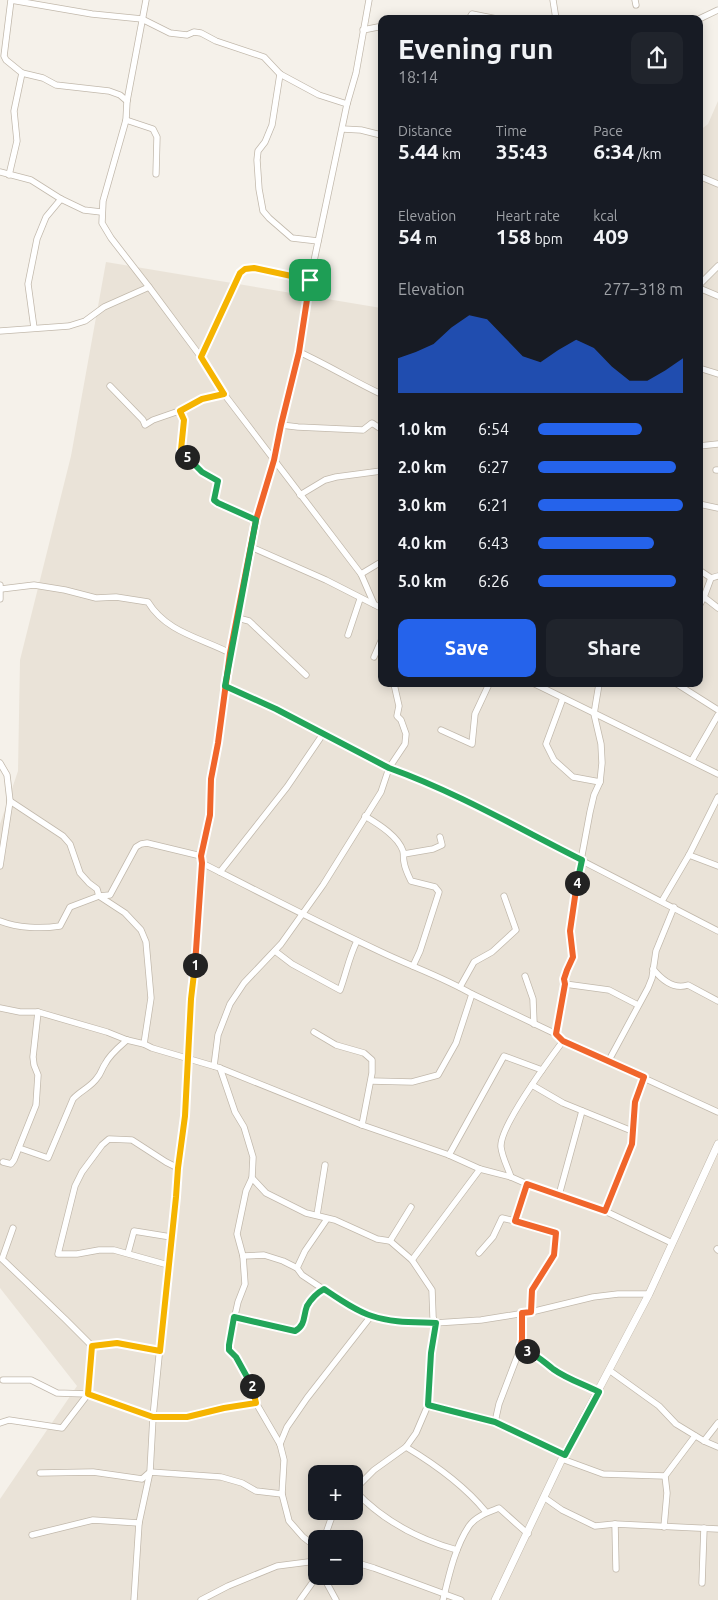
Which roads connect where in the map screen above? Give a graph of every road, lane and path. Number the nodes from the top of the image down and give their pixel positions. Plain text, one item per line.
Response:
1 (146, 0) edge
2 (369, 0) edge
3 (553, 0) edge
4 (718, 10) edge
5 (471, 15) edge
6 (483, 15) edge
7 (555, 15) edge
8 (703, 17) edge
9 (142, 19) junction
10 (378, 27) edge
11 (363, 30) junction
12 (22, 74) junction
13 (280, 74) junction
14 (127, 101) junction
15 (347, 104) junction
16 (126, 120) junction
17 (343, 129) junction
18 (378, 133) edge
19 (0, 172) edge
20 (156, 174) dead end
21 (9, 175) junction
22 (703, 178) edge
23 (718, 184) edge
24 (61, 199) junction
25 (101, 212) junction
26 (318, 241) junction
27 (718, 266) edge
28 (310, 280) junction
29 (703, 282) edge
30 (150, 287) junction
31 (703, 288) edge
32 (718, 296) edge
33 (34, 328) junction
34 (1, 330) edge
35 (299, 352) junction
36 (201, 357) junction
37 (703, 369) edge
38 (718, 374) edge
39 (110, 386) dead end
40 (378, 393) edge
41 (224, 394) junction
42 (180, 411) junction
43 (281, 425) junction
44 (378, 427) edge
45 (718, 444) edge
46 (703, 446) edge
47 (274, 460) junction
48 (378, 471) edge
49 (300, 495) junction
50 (703, 505) edge
51 (718, 508) edge
52 (256, 520) junction
53 (251, 547) junction
54 (378, 564) edge
55 (703, 572) edge
56 (361, 574) junction
57 (718, 576) edge
58 (712, 578) junction
59 (0, 587) edge
60 (704, 597) joint
61 (0, 599) edge
62 (360, 599) junction
63 (374, 604) junction
64 (378, 606) edge
65 (718, 608) edge
66 (238, 618) junction
67 (348, 635) dead end
68 (378, 648) edge
69 (230, 653) junction
70 (374, 658) dead end
71 (306, 675) dead end
72 (225, 686) junction
73 (395, 687) edge
74 (488, 687) edge
75 (541, 687) edge
76 (598, 687) edge
77 (682, 687) edge
78 (563, 698) junction
79 (718, 710) edge
80 (594, 714) junction
81 (718, 715) edge
82 (441, 730) dead end
83 (322, 734) junction
84 (692, 760) junction
85 (0, 763) edge
86 (389, 768) junction
87 (718, 774) edge
88 (600, 782) junction
89 (718, 797) edge
90 (10, 802) junction
91 (365, 816) junction
92 (3, 818) edge
93 (440, 836) dead end
94 (404, 854) junction
95 (689, 855) junction
96 (201, 856) junction
97 (582, 860) junction
98 (202, 863) junction
99 (0, 866) edge
100 (718, 866) edge
101 (220, 872) junction
102 (99, 896) junction
103 (504, 896) dead end
104 (662, 901) junction
105 (674, 907) junction
106 (301, 914) junction
107 (0, 921) edge
108 (718, 931) edge
109 (357, 941) junction
110 (274, 952) junction
111 (413, 966) junction
112 (653, 970) junction
113 (524, 976) dead end
114 (565, 984) junction
115 (460, 987) junction
116 (472, 994) junction
117 (718, 1001) edge
118 (638, 1005) junction
119 (0, 1008) edge
120 (38, 1012) junction
121 (534, 1024) junction
122 (314, 1032) dead end
123 (556, 1034) junction
124 (127, 1040) junction
125 (563, 1041) junction
126 (144, 1044) junction
127 (189, 1059) junction
128 (608, 1062) junction
129 (217, 1067) junction
130 (542, 1070) junction
131 (644, 1077) junction
132 (371, 1081) junction
133 (532, 1085) junction
134 (582, 1111) junction
135 (718, 1112) edge
136 (362, 1125) junction
137 (632, 1131) junction
138 (718, 1144) edge
139 (19, 1148) junction
140 (449, 1155) junction
141 (710, 1160) junction
142 (2, 1162) dead end
143 (718, 1164) edge
144 (325, 1165) dead end
145 (178, 1168) junction
146 (480, 1169) junction
147 (511, 1177) junction
148 (252, 1178) junction
149 (527, 1184) junction
150 (558, 1195) junction
151 (411, 1208) dead end
152 (605, 1211) junction
153 (316, 1215) junction
154 (327, 1219) junction
155 (515, 1221) junction
156 (13, 1228) dead end
157 (171, 1237) junction
158 (390, 1241) junction
159 (672, 1243) junction
160 (479, 1253) dead end
161 (128, 1254) junction
162 (243, 1256) junction
163 (412, 1260) junction
164 (168, 1265) junction
165 (296, 1268) junction
166 (317, 1284) junction
167 (324, 1289) junction
168 (316, 1294) junction
169 (649, 1294) junction
170 (531, 1312) junction
171 (522, 1313) junction
172 (371, 1316) junction
173 (234, 1317) junction
174 (436, 1323) junction
175 (92, 1346) junction
176 (520, 1349) junction
177 (160, 1351) junction
178 (609, 1370) junction
179 (3, 1380) dead end
180 (599, 1392) junction
181 (88, 1394) junction
182 (256, 1403) junction
183 (428, 1405) junction
184 (153, 1417) junction
185 (495, 1422) junction
186 (0, 1423) edge
187 (718, 1423) edge
188 (695, 1436) junction
189 (704, 1442) junction
190 (280, 1444) junction
191 (406, 1447) junction
192 (718, 1448) edge
193 (564, 1457) junction
194 (150, 1472) junction
195 (40, 1473) dead end
196 (666, 1476) junction
197 (363, 1481) edge
198 (282, 1494) junction
199 (545, 1498) junction
200 (363, 1500) edge
201 (486, 1512) junction
202 (139, 1523) junction
203 (615, 1524) junction
204 (664, 1527) junction
205 (704, 1528) junction
206 (718, 1529) edge
207 (528, 1534) junction
208 (32, 1535) dead end
209 (308, 1540) edge
210 (457, 1550) junction
211 (308, 1562) edge
212 (363, 1565) edge
213 (616, 1569) dead end
214 (702, 1583) dead end
215 (311, 1585) edge
216 (327, 1585) edge
217 (445, 1593) junction
218 (134, 1600) edge
219 (201, 1600) edge
220 (300, 1600) edge
221 (336, 1600) edge
222 (443, 1600) edge
223 (461, 1600) edge
224 (495, 1600) edge

1 - 9 street
2 - 11 street
3 - 7 street
4 - 8 street
5 - 6 street
9 - 12 street
9 - 13 street
9 - 14 street
10 - 11 street
11 - 15 street
12 - 14 street
12 - 21 street
13 - 15 street
13 - 26 street
14 - 16 street
15 - 17 street
16 - 20 street
16 - 25 street
17 - 18 street
17 - 26 street
19 - 21 street
21 - 24 street
22 - 23 street
24 - 25 street
24 - 33 street
25 - 30 street
26 - 28 street
27 - 29 street
28 - 35 street
28 - 36 street
30 - 33 street
30 - 36 street
31 - 32 street
33 - 34 street
35 - 40 street
35 - 43 street
36 - 41 street
37 - 38 street
39 - 42 street
41 - 42 street
41 - 47 street
42 - 52 street
43 - 44 street
43 - 47 street
45 - 46 street
47 - 49 street
47 - 52 street
48 - 49 street
49 - 56 street
50 - 51 street
52 - 53 street
53 - 62 street
53 - 66 street
54 - 56 street
55 - 58 street
56 - 63 street
57 - 58 street
58 - 60 street
59 - 61 street
59 - 69 street
60 - 65 street
62 - 63 street
62 - 67 street
63 - 64 street
66 - 69 street
66 - 71 street
68 - 70 street
69 - 72 street
72 - 83 street
72 - 96 street
73 - 86 street
74 - 82 street
75 - 78 street
76 - 80 street
77 - 79 street
78 - 80 street
78 - 88 street
80 - 84 street
80 - 88 street
81 - 84 street
83 - 86 street
83 - 101 street
84 - 87 street
85 - 90 street
86 - 91 street
86 - 97 street
88 - 97 street
89 - 95 street
90 - 92 street
90 - 102 street
91 - 94 street
91 - 106 street
92 - 99 street
93 - 94 street
94 - 111 street
95 - 100 street
95 - 104 street
96 - 98 street
96 - 102 street
97 - 104 street
97 - 114 street
98 - 101 street
98 - 127 street
101 - 106 street
102 - 107 street
102 - 126 street
103 - 115 street
104 - 105 street
105 - 108 street
105 - 112 street
106 - 109 street
106 - 110 street
109 - 110 street
109 - 111 street
110 - 129 street
111 - 115 street
112 - 117 street
112 - 118 street
113 - 121 street
114 - 118 street
114 - 123 street
115 - 116 street
116 - 121 street
116 - 132 street
118 - 128 street
119 - 120 street
120 - 124 street
120 - 139 street
121 - 123 street
122 - 132 street
123 - 125 street
124 - 126 street
124 - 139 street
125 - 128 street
125 - 130 street
126 - 127 street
127 - 129 street
127 - 145 street
128 - 131 street
129 - 136 street
129 - 148 street
130 - 133 street
130 - 140 street
131 - 135 street
131 - 137 street
132 - 136 street
133 - 134 street
133 - 147 street
134 - 137 street
134 - 150 street
136 - 140 street
137 - 152 street
138 - 141 street
139 - 142 street
140 - 146 street
141 - 143 street
141 - 159 street
144 - 153 street
145 - 157 street
145 - 161 street
146 - 147 street
146 - 163 street
147 - 149 street
148 - 153 street
148 - 162 street
149 - 150 street
149 - 155 street
150 - 152 street
151 - 158 street
152 - 159 street
153 - 154 street
154 - 158 street
154 - 165 street
155 - 160 street
155 - 170 street
156 - 175 street
157 - 161 street
157 - 164 street
158 - 163 street
159 - 169 street
161 - 164 street
162 - 165 street
162 - 173 street
163 - 174 street
164 - 177 street
165 - 166 street
166 - 167 street
166 - 168 street
167 - 168 street
167 - 172 street
168 - 173 street
169 - 170 street
169 - 178 street
170 - 171 street
171 - 174 street
171 - 176 street
172 - 174 street
172 - 190 street
173 - 182 street
174 - 183 street
175 - 177 street
175 - 181 street
176 - 180 street
176 - 185 street
177 - 184 street
178 - 180 street
178 - 188 street
179 - 181 street
180 - 193 street
181 - 184 street
181 - 186 street
182 - 184 street
182 - 190 street
183 - 185 street
183 - 191 street
184 - 194 street
185 - 193 street
187 - 189 street
188 - 189 street
188 - 196 street
189 - 192 street
190 - 198 street
191 - 197 street
191 - 201 street
193 - 196 street
193 - 199 street
194 - 195 street
194 - 198 street
194 - 202 street
196 - 204 street
198 - 209 street
199 - 203 street
199 - 207 street
200 - 210 street
201 - 207 street
201 - 210 street
202 - 208 street
202 - 218 street
203 - 204 street
203 - 213 street
204 - 205 street
205 - 206 street
205 - 214 street
207 - 224 street
210 - 217 street
211 - 219 street
212 - 217 street
215 - 220 street
216 - 221 street
217 - 222 street
217 - 223 street

